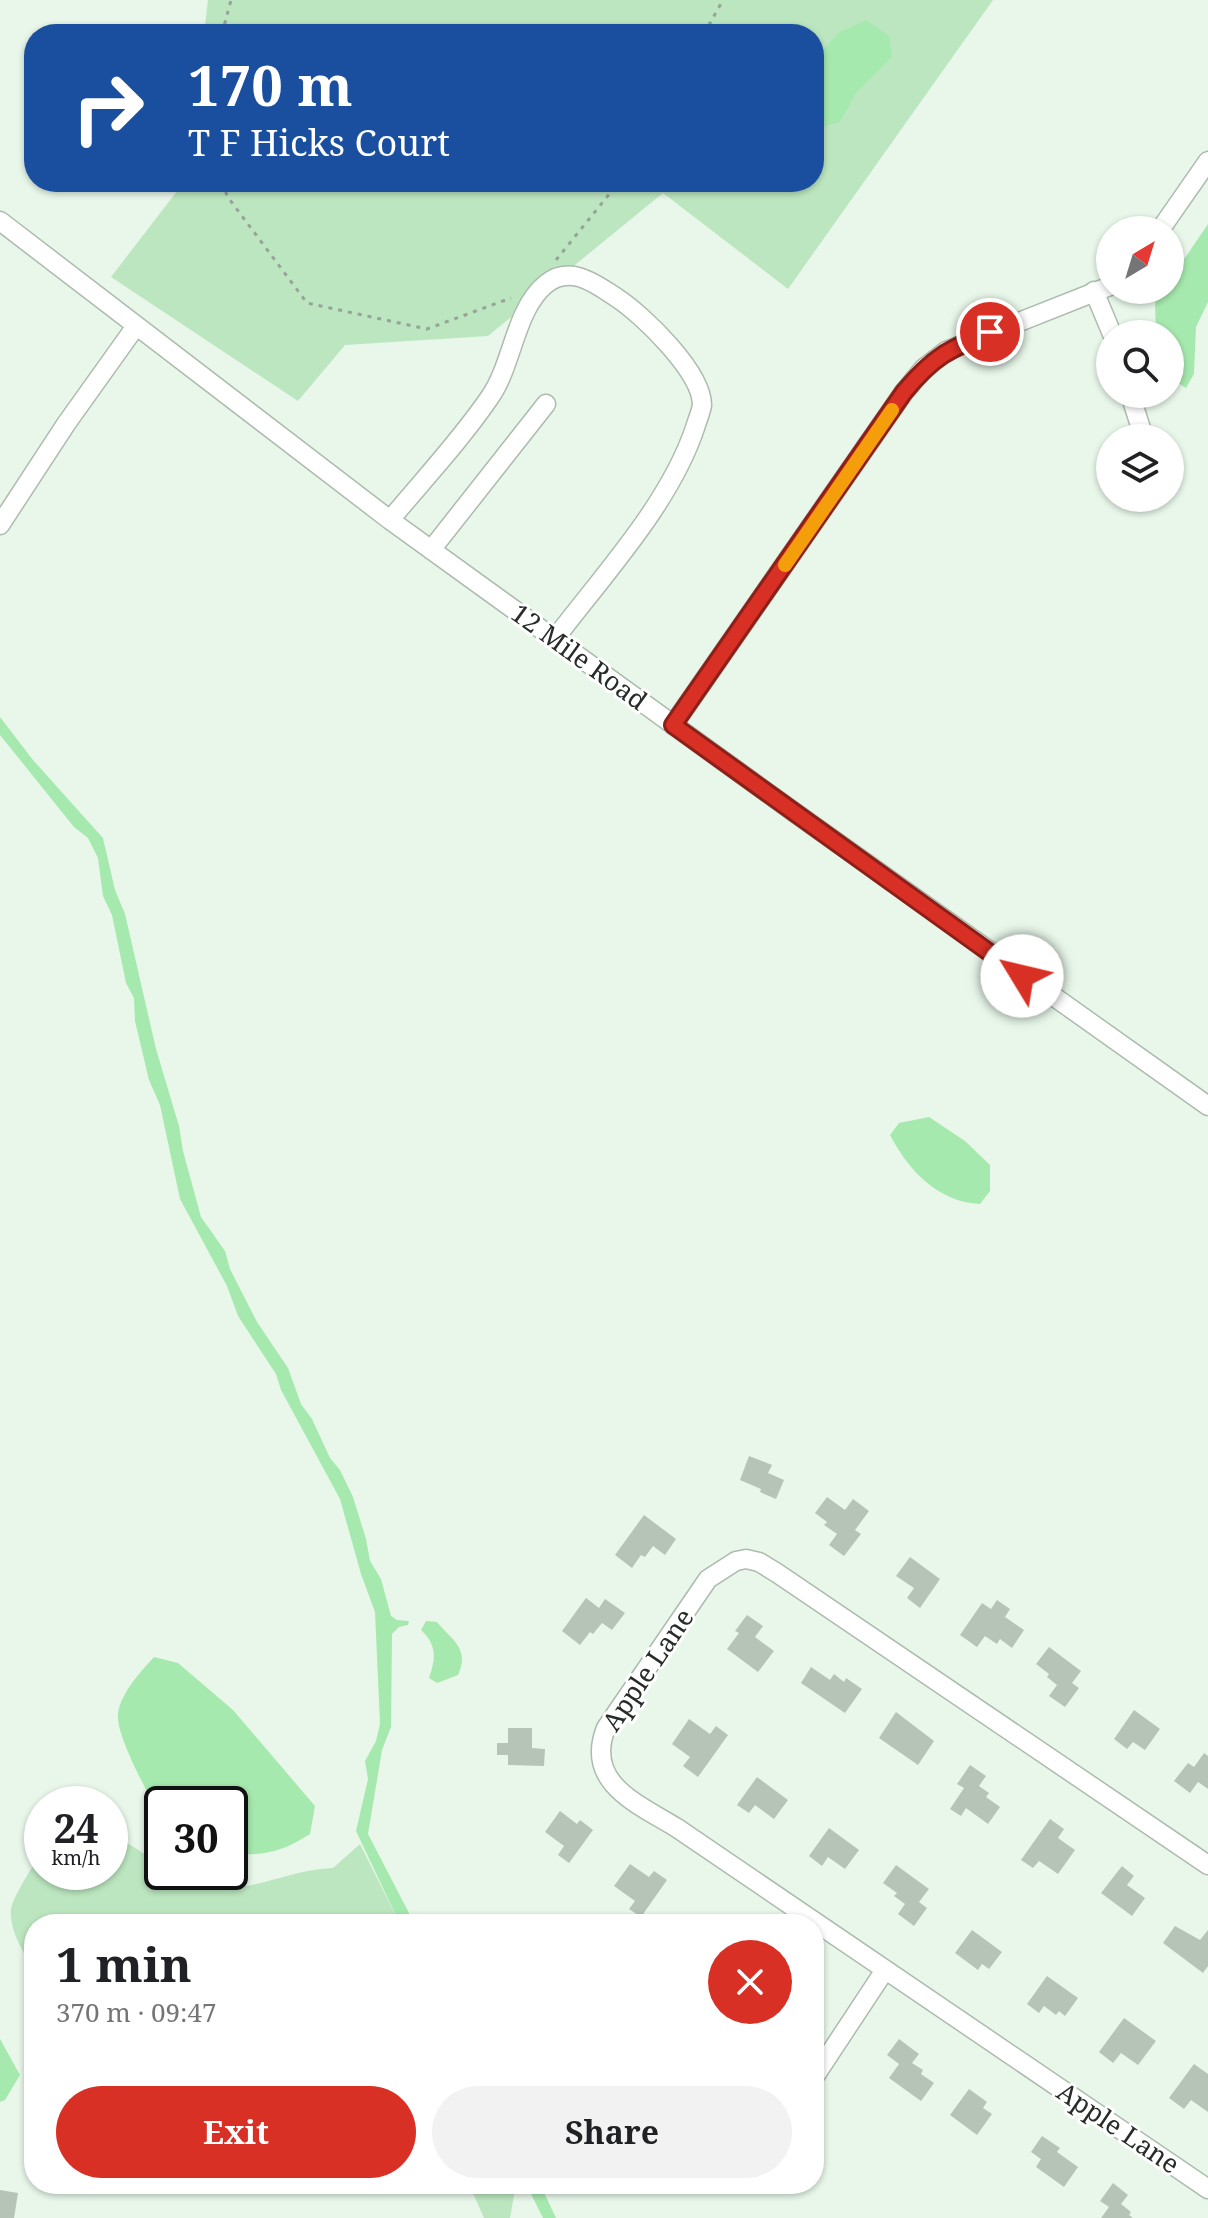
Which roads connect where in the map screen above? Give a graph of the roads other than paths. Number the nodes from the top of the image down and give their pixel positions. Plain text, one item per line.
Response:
1 (1206, 167) edge
2 (1170, 216) edge
3 (0, 221) edge
4 (1096, 290) edge
5 (136, 326) junction
6 (546, 404) dead end
7 (390, 520) junction
8 (0, 525) edge
9 (431, 550) junction
10 (554, 640) junction
11 (673, 725) junction
12 (1208, 1106) edge
13 (1208, 1865) edge
14 (803, 1914) edge
15 (824, 1928) edge
16 (885, 1970) junction
17 (824, 2062) edge
18 (1208, 2189) edge

1 - 2 street
3 - 5 street, 12 Mile Road
4 - 11 street
5 - 7 street, 12 Mile Road
5 - 8 street
6 - 9 street
7 - 9 street, 12 Mile Road
7 - 10 street
9 - 10 street, 12 Mile Road
10 - 11 street, 12 Mile Road
11 - 12 street, 12 Mile Road
13 - 14 street, Apple Lane
15 - 16 street, Apple Lane
16 - 17 street
16 - 18 street, Apple Lane

